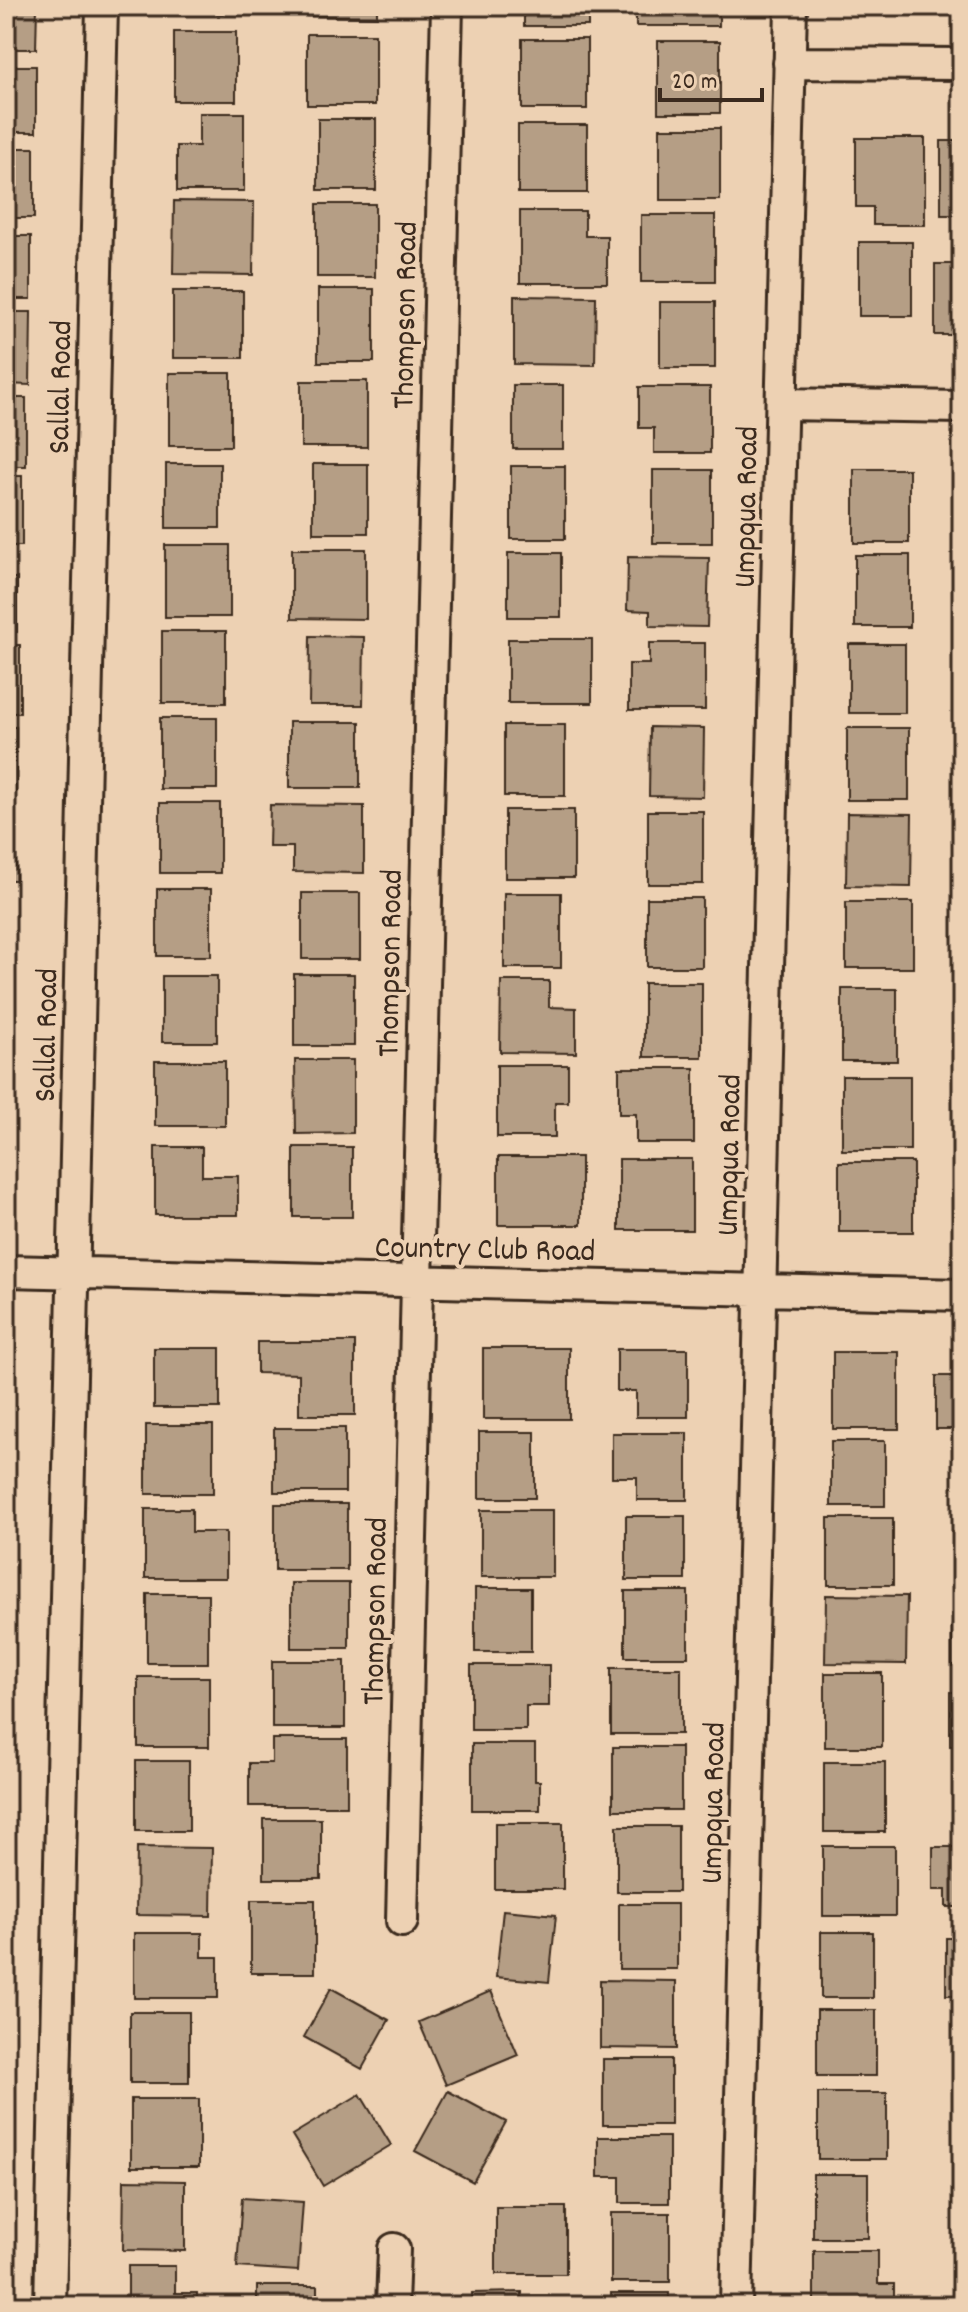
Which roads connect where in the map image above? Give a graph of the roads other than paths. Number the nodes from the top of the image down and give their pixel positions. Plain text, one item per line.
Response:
1 (102, 6) edge
2 (447, 6) edge
3 (791, 6) edge
4 (789, 63) junction
5 (962, 64) edge
6 (782, 404) junction
7 (962, 407) edge
8 (6, 1271) edge
9 (75, 1273) junction
10 (416, 1282) junction
11 (759, 1288) junction
12 (962, 1295) edge
13 (402, 1921) dead end
14 (394, 2249) dead end
15 (50, 2306) edge
16 (392, 2306) edge
17 (736, 2306) edge

1 - 9 street, Sallal Road
2 - 10 street, Thompson Road
3 - 4 street, Umpqua Road
4 - 5 street
4 - 6 street, Umpqua Road
6 - 7 street
6 - 11 street, Umpqua Road
8 - 9 street, Country Club Road
9 - 10 street, Country Club Road
9 - 15 street, Sallal Road
10 - 11 street, Country Club Road
10 - 13 street, Thompson Road
11 - 12 street, Country Club Road
11 - 17 street, Umpqua Road
14 - 16 street

